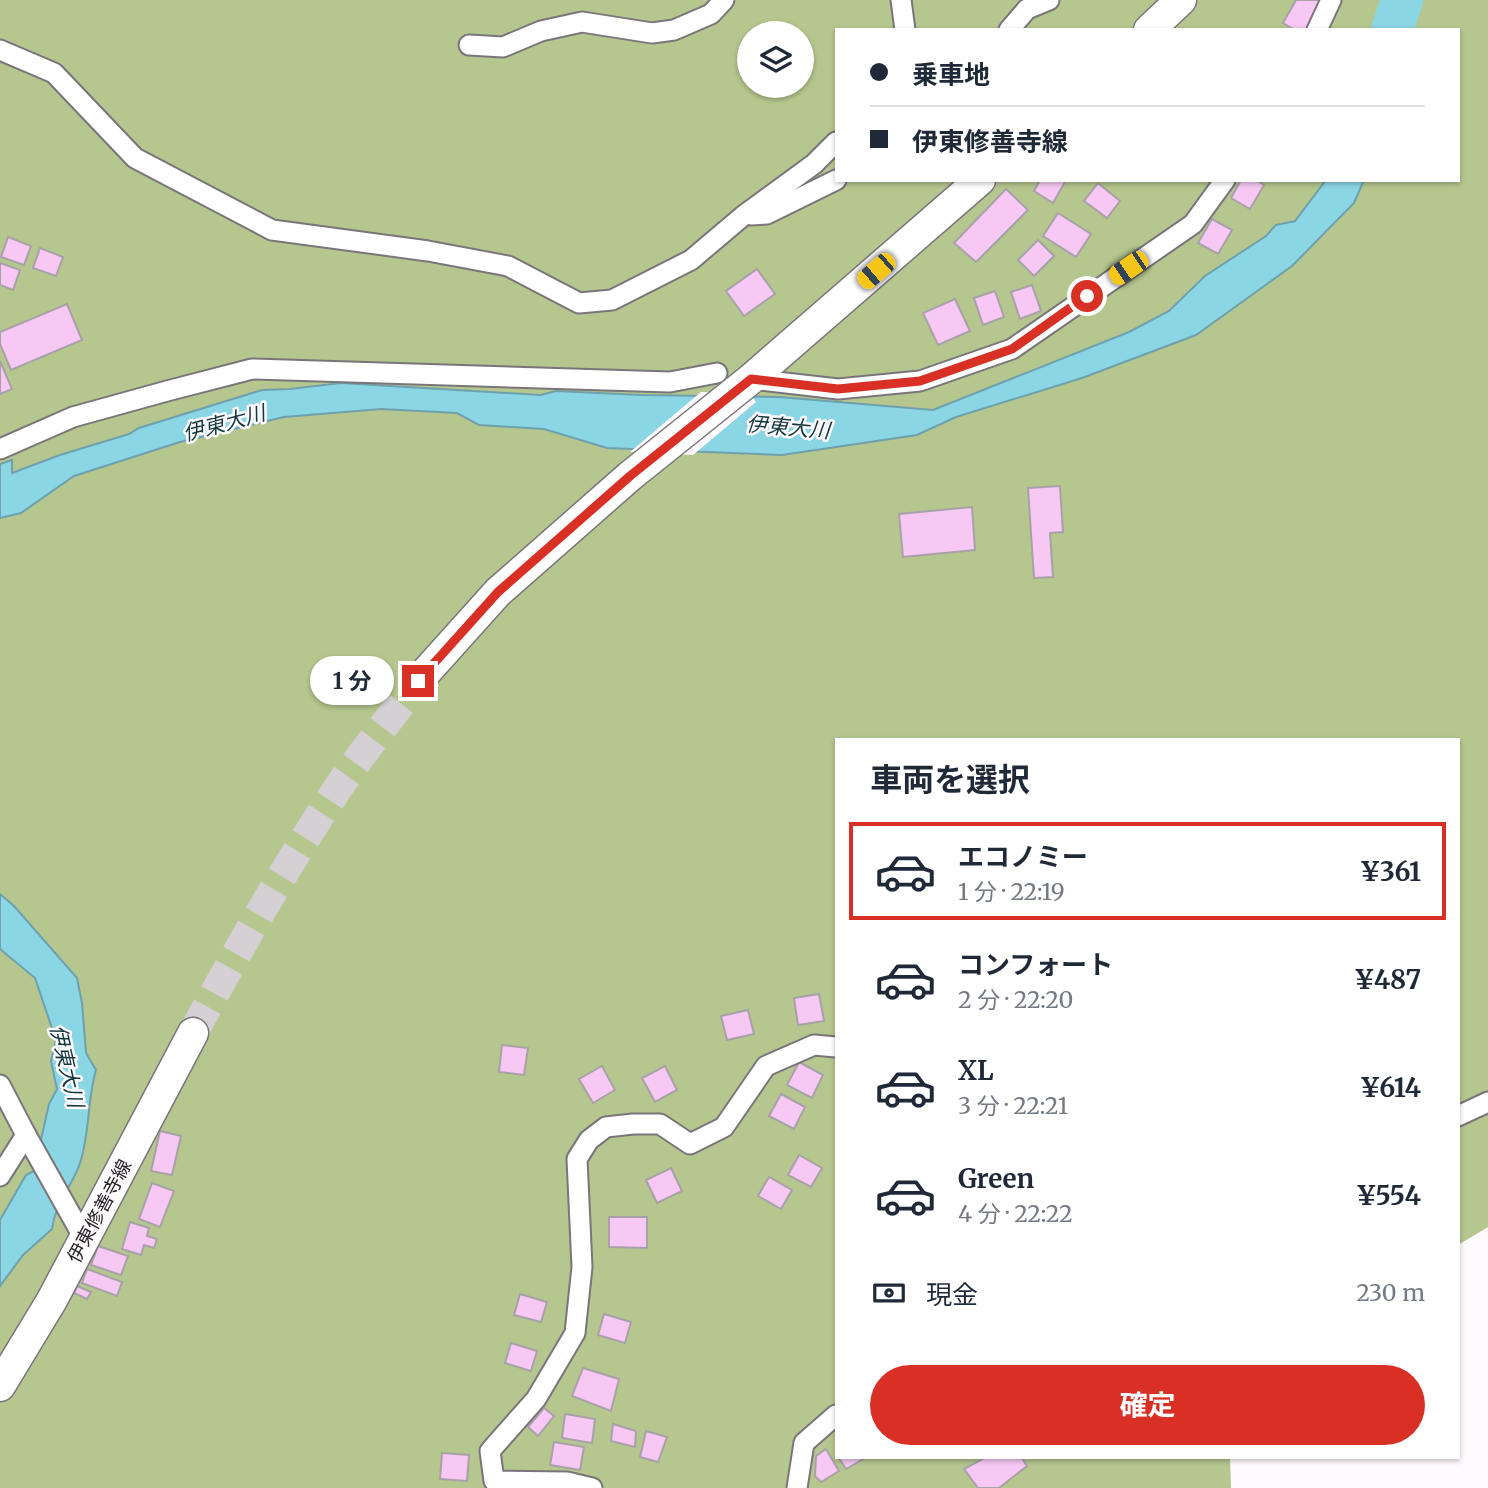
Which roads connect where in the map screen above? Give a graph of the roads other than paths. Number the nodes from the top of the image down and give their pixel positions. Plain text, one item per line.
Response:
1 (724, 0) edge
2 (901, 0) edge
3 (1049, 0) edge
4 (1181, 0) edge
5 (1331, 0) edge
6 (905, 28) edge
7 (1011, 28) edge
8 (1151, 28) edge
9 (1318, 28) edge
10 (469, 45) dead end
11 (0, 50) edge
12 (835, 143) edge
13 (835, 180) edge
14 (978, 182) edge
15 (1224, 182) edge
16 (743, 216) junction
17 (751, 379) junction
18 (720, 387) junction
19 (0, 449) edge
20 (418, 681) tunnel mouth
21 (193, 1032) tunnel mouth
22 (835, 1047) edge
23 (0, 1085) edge
24 (1488, 1102) edge
25 (1460, 1115) edge
26 (26, 1135) junction
27 (0, 1176) edge
28 (85, 1240) junction
29 (0, 1386) edge
30 (835, 1416) edge
31 (592, 1488) edge
32 (797, 1488) edge

1 - 10 street
2 - 6 street
3 - 7 street
4 - 8 main road
5 - 9 street
11 - 16 street
12 - 16 street
13 - 16 street
14 - 17 main road
15 - 17 street
17 - 18 main road
18 - 19 street
18 - 20 main road
21 - 28 main road, 伊東修善寺線
22 - 31 street
23 - 26 street
24 - 25 street
26 - 27 street
26 - 28 street
28 - 29 main road, 伊東修善寺線
30 - 32 street

